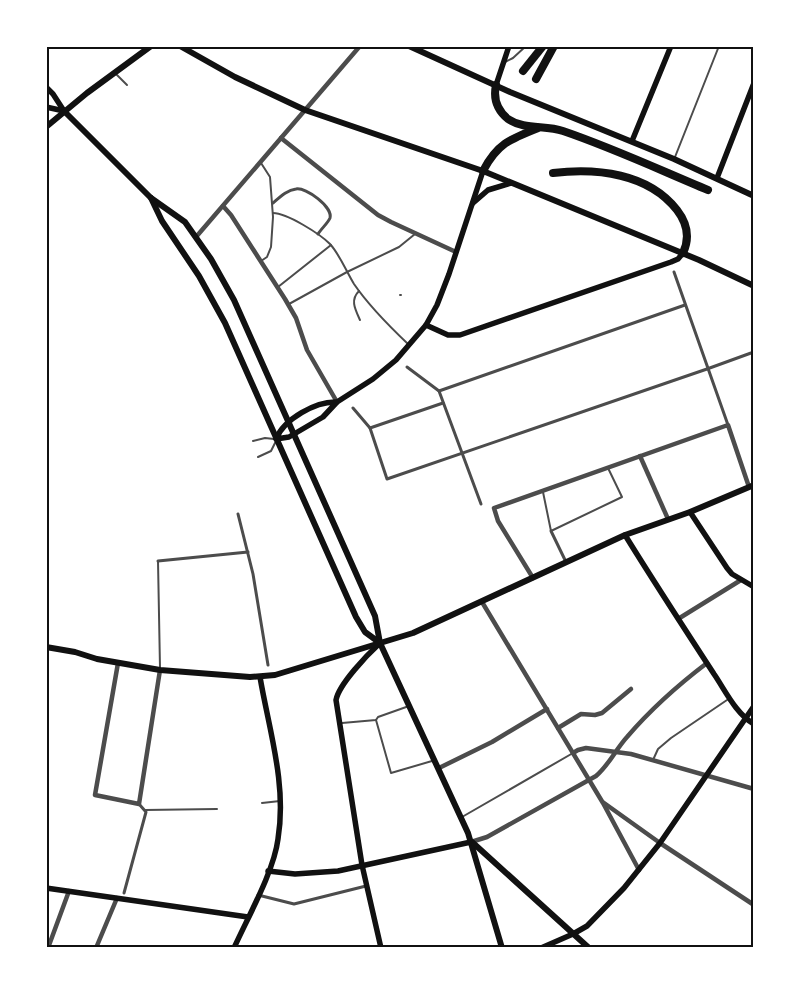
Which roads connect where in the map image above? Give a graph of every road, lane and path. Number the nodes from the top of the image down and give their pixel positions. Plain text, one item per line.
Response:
1 (151, 46) edge
2 (180, 46) edge
3 (360, 46) edge
4 (409, 46) edge
5 (509, 46) edge
6 (526, 46) edge
7 (543, 46) edge
8 (554, 46) edge
9 (671, 46) edge
10 (719, 46) edge
11 (503, 63) junction
12 (523, 72) dead end
13 (115, 73) junction
14 (536, 79) dead end
15 (754, 83) edge
16 (127, 85) dead end
17 (496, 86) junction
18 (46, 87) edge
19 (46, 107) edge
20 (305, 110) junction
21 (64, 111) junction
22 (46, 127) edge
23 (540, 127) junction
24 (281, 138) junction
25 (632, 141) junction
26 (674, 159) junction
27 (260, 163) junction
28 (483, 171) junction
29 (553, 173) dead end
30 (717, 178) junction
31 (511, 183) junction
32 (708, 190) dead end
33 (754, 196) edge
34 (151, 198) junction
35 (272, 203) junction
36 (472, 204) junction
37 (223, 206) junction
38 (273, 213) junction
39 (318, 234) junction
40 (415, 234) junction
41 (196, 237) junction
42 (331, 246) junction
43 (456, 252) junction
44 (683, 253) junction
45 (261, 261) junction
46 (347, 272) junction
47 (674, 272) dead end
48 (753, 284) edge
49 (278, 287) junction
50 (359, 291) junction
51 (289, 304) junction
52 (685, 305) junction
53 (360, 320) dead end
54 (426, 325) junction
55 (409, 345) junction
56 (751, 353) dead end
57 (407, 367) dead end
58 (707, 369) junction
59 (439, 391) junction
60 (337, 402) junction
61 (443, 403) junction
62 (353, 408) dead end
63 (288, 422) junction
64 (728, 425) junction
65 (370, 428) junction
66 (294, 434) junction
67 (276, 439) junction
68 (253, 441) dead end
69 (462, 453) junction
70 (640, 456) junction
71 (258, 457) dead end
72 (608, 468) junction
73 (751, 486) edge
74 (542, 490) junction
75 (482, 504) dead end
76 (690, 512) junction
77 (238, 514) dead end
78 (668, 519) junction
79 (551, 531) junction
80 (625, 535) junction
81 (248, 552) junction
82 (158, 560) joint
83 (566, 563) junction
84 (533, 578) junction
85 (740, 580) junction
86 (754, 587) edge
87 (482, 602) junction
88 (678, 619) junction
89 (380, 644) junction
90 (47, 648) edge
91 (118, 663) junction
92 (707, 663) junction
93 (268, 665) dead end
94 (160, 670) junction
95 (260, 677) junction
96 (631, 689) dead end
97 (730, 698) junction
98 (410, 706) junction
99 (754, 706) edge
100 (547, 709) junction
101 (745, 718) junction
102 (376, 720) junction
103 (340, 723) junction
104 (754, 724) edge
105 (558, 728) junction
106 (616, 752) junction
107 (573, 753) junction
108 (435, 760) junction
109 (653, 760) junction
110 (439, 768) junction
111 (705, 775) junction
112 (589, 780) junction
113 (754, 789) edge
114 (280, 801) junction
115 (602, 802) junction
116 (262, 803) dead end
117 (139, 804) junction
118 (217, 809) dead end
119 (145, 810) junction
120 (461, 817) junction
121 (471, 842) junction
122 (660, 843) junction
123 (362, 866) junction
124 (639, 870) junction
125 (268, 871) junction
126 (367, 886) junction
127 (46, 888) edge
128 (70, 891) junction
129 (124, 894) dead end
130 (258, 895) junction
131 (116, 898) junction
132 (754, 905) edge
133 (248, 916) junction
134 (573, 934) junction
135 (48, 948) edge
136 (96, 948) edge
137 (234, 948) edge
138 (381, 948) edge
139 (502, 948) edge
140 (541, 948) edge
141 (589, 948) edge

1 - 13 main road
2 - 20 main road
3 - 20 street
4 - 17 main road
5 - 11 main road
6 - 11 lane
7 - 12 highway
8 - 14 highway
9 - 25 main road
10 - 26 lane
11 - 17 main road
13 - 16 lane
13 - 21 main road
15 - 30 main road
17 - 23 highway
17 - 25 main road
18 - 21 main road
19 - 21 main road
20 - 24 street
20 - 28 main road
21 - 22 main road
21 - 34 main road
23 - 28 highway
23 - 32 highway
24 - 27 street
24 - 40 street
25 - 26 main road
26 - 30 main road
27 - 35 lane
27 - 37 street
28 - 31 main road
28 - 36 main road
29 - 44 highway
30 - 33 main road
31 - 36 main road
31 - 44 main road
34 - 41 main road
34 - 67 main road
35 - 38 lane
35 - 39 street
36 - 43 main road
37 - 41 street
37 - 45 street
38 - 39 lane
38 - 45 lane
39 - 42 lane
40 - 43 street
40 - 46 lane
41 - 63 main road
42 - 46 lane
42 - 49 lane
43 - 54 main road
44 - 48 main road
44 - 54 main road
45 - 49 street
46 - 50 lane
46 - 51 lane
47 - 52 street
49 - 51 street
50 - 53 lane
50 - 55 lane
51 - 60 street
52 - 58 street
52 - 59 street
54 - 55 main road
55 - 60 main road
56 - 58 street
57 - 59 street
58 - 64 street
58 - 69 street
59 - 61 street
60 - 63 main road
60 - 66 main road
61 - 65 street
61 - 69 street
62 - 65 street
63 - 66 main road
63 - 67 main road
64 - 70 street
64 - 73 street
65 - 69 street
66 - 67 main road
66 - 89 main road
67 - 68 lane
67 - 71 lane
67 - 89 main road
69 - 75 street
70 - 72 street
70 - 78 street
72 - 74 street
72 - 79 lane
73 - 76 main road
74 - 79 lane
74 - 84 street
76 - 78 main road
76 - 85 main road
77 - 81 street
78 - 80 main road
79 - 83 street
80 - 83 main road
80 - 88 main road
81 - 82 street
81 - 93 street
82 - 94 lane
83 - 84 main road
84 - 87 main road
85 - 86 main road
85 - 88 street
87 - 89 main road
87 - 100 street
88 - 92 main road
89 - 95 main road
89 - 98 main road
89 - 103 main road
90 - 91 main road
91 - 94 main road
91 - 117 street
92 - 97 main road
92 - 106 street
94 - 95 main road
94 - 117 street
95 - 114 main road
96 - 105 street
97 - 101 main road
97 - 109 lane
98 - 102 lane
98 - 108 main road
99 - 101 main road
100 - 105 street
100 - 110 street
101 - 104 main road
101 - 111 main road
102 - 103 lane
102 - 108 lane
103 - 123 main road
105 - 107 street
106 - 107 street
106 - 109 street
106 - 112 street
107 - 112 street
107 - 120 lane
108 - 110 main road
109 - 111 street
110 - 120 main road
111 - 113 street
111 - 122 main road
112 - 115 street
112 - 121 street
114 - 116 lane
114 - 125 main road
115 - 122 street
115 - 124 street
117 - 119 street
118 - 119 lane
119 - 129 street
120 - 121 main road
121 - 123 main road
121 - 134 main road
121 - 139 main road
122 - 124 main road
122 - 132 street
123 - 125 main road
123 - 126 main road
124 - 134 main road
125 - 130 main road
126 - 130 street
126 - 138 main road
127 - 128 main road
128 - 131 main road
128 - 135 street
130 - 133 main road
131 - 133 main road
131 - 136 street
133 - 137 main road
134 - 140 main road
134 - 141 main road

